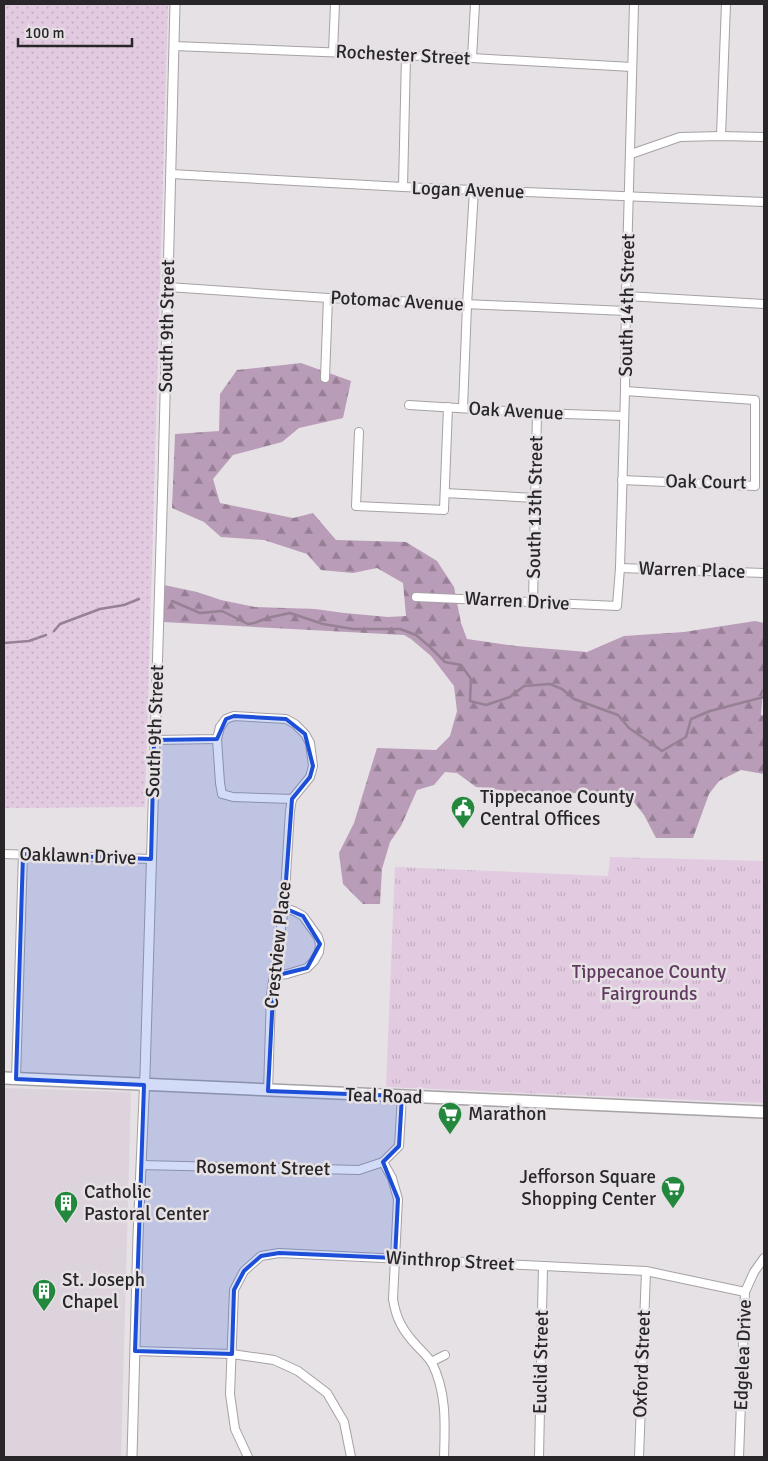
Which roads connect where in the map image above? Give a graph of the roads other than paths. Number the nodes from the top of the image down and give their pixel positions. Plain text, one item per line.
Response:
1 (175, 4) edge
2 (334, 4) edge
3 (475, 4) edge
4 (634, 4) edge
5 (726, 4) edge
6 (174, 46) junction
7 (333, 52) junction
8 (406, 56) junction
9 (472, 58) junction
10 (632, 67) junction
11 (720, 136) junction
12 (764, 137) edge
13 (631, 154) junction
14 (171, 174) junction
15 (403, 187) junction
16 (474, 190) junction
17 (629, 196) junction
18 (764, 202) edge
19 (168, 287) junction
20 (626, 296) junction
21 (328, 298) junction
22 (764, 304) edge
23 (466, 305) junction
24 (626, 311) junction
25 (325, 378) dead end
26 (625, 391) junction
27 (408, 405) dead end
28 (448, 407) junction
29 (463, 408) junction
30 (537, 413) junction
31 (624, 416) junction
32 (359, 432) dead end
33 (622, 480) junction
34 (445, 493) junction
35 (535, 498) junction
36 (620, 568) junction
37 (764, 573) edge
38 (416, 597) dead end
39 (533, 602) junction
40 (617, 606) joint
41 (154, 740) junction
42 (217, 740) junction
43 (292, 799) junction
44 (4, 854) edge
45 (22, 854) junction
46 (151, 859) junction
47 (284, 908) junction
48 (274, 976) junction
49 (10, 1079) edge
50 (144, 1085) junction
51 (268, 1091) junction
52 (402, 1096) junction
53 (764, 1112) edge
54 (383, 1162) junction
55 (141, 1165) junction
56 (395, 1258) junction
57 (764, 1258) edge
58 (542, 1266) junction
59 (646, 1271) junction
60 (745, 1292) junction
61 (135, 1351) junction
62 (232, 1354) junction
63 (445, 1355) dead end
64 (431, 1362) junction
65 (132, 1457) edge
66 (248, 1457) edge
67 (350, 1457) edge
68 (444, 1457) edge
69 (539, 1457) edge
70 (639, 1457) edge
71 (739, 1457) edge

1 - 6 street, South 9th Street
2 - 7 street
3 - 9 street
4 - 10 street, South 14th Street
5 - 11 street
6 - 7 street, Rochester Street
6 - 14 street, South 9th Street
7 - 8 street, Rochester Street
8 - 9 street, Rochester Street
8 - 15 street
9 - 10 street, Rochester Street
10 - 13 street, South 14th Street
11 - 12 street
11 - 13 street
13 - 17 street, South 14th Street
14 - 15 street, Logan Avenue
14 - 19 street, South 9th Street
15 - 16 street, Logan Avenue
16 - 17 street, Logan Avenue
16 - 23 street
17 - 18 street, Logan Avenue
17 - 20 street, South 14th Street
19 - 21 street, Potomac Avenue
19 - 41 street, South 9th Street
20 - 22 street
20 - 24 street, South 14th Street
21 - 23 street, Potomac Avenue
21 - 25 street
23 - 24 street, Potomac Avenue
23 - 29 street
24 - 26 street, South 14th Street
26 - 31 street, South 14th Street
26 - 33 street, Oak Court
27 - 28 street, Oak Avenue
28 - 29 street, Oak Avenue
28 - 34 street
29 - 30 street, Oak Avenue
30 - 31 street, Oak Avenue
30 - 35 street, South 13th Street
31 - 33 street, South 14th Street
32 - 34 street
33 - 36 street, South 14th Street
34 - 35 street
35 - 39 street, South 13th Street
36 - 37 street, Warren Place
36 - 40 street, South 14th Street
38 - 39 street, Warren Drive
39 - 40 street, Warren Drive
41 - 42 street
41 - 46 street, South 9th Street
42 - 43 street
42 - 43 street
43 - 47 street, Crestview Place
44 - 45 street, Oaklawn Drive
45 - 46 street, Oaklawn Drive
45 - 49 street
46 - 50 street, South 9th Street
47 - 48 street, Crestview Place
47 - 48 street
48 - 51 street, Crestview Place
49 - 50 main road, Teal Road
50 - 51 main road, Teal Road
50 - 55 street, South 9th Street
51 - 52 main road, Teal Road
52 - 53 main road, Teal Road
52 - 54 street
54 - 55 street, Rosemont Street
54 - 56 street
55 - 61 street, South 9th Street
56 - 58 street, Winthrop Street
56 - 62 street, Winthrop Street
56 - 64 street
57 - 60 street, Edgelea Drive
58 - 59 street, Winthrop Street
58 - 69 street, Euclid Street
59 - 60 street, Winthrop Street
59 - 70 street, Oxford Street
60 - 71 street, Edgelea Drive
61 - 62 street
61 - 65 street, South 9th Street
62 - 66 street, Winthrop Street
62 - 67 street
63 - 64 street
64 - 68 street

